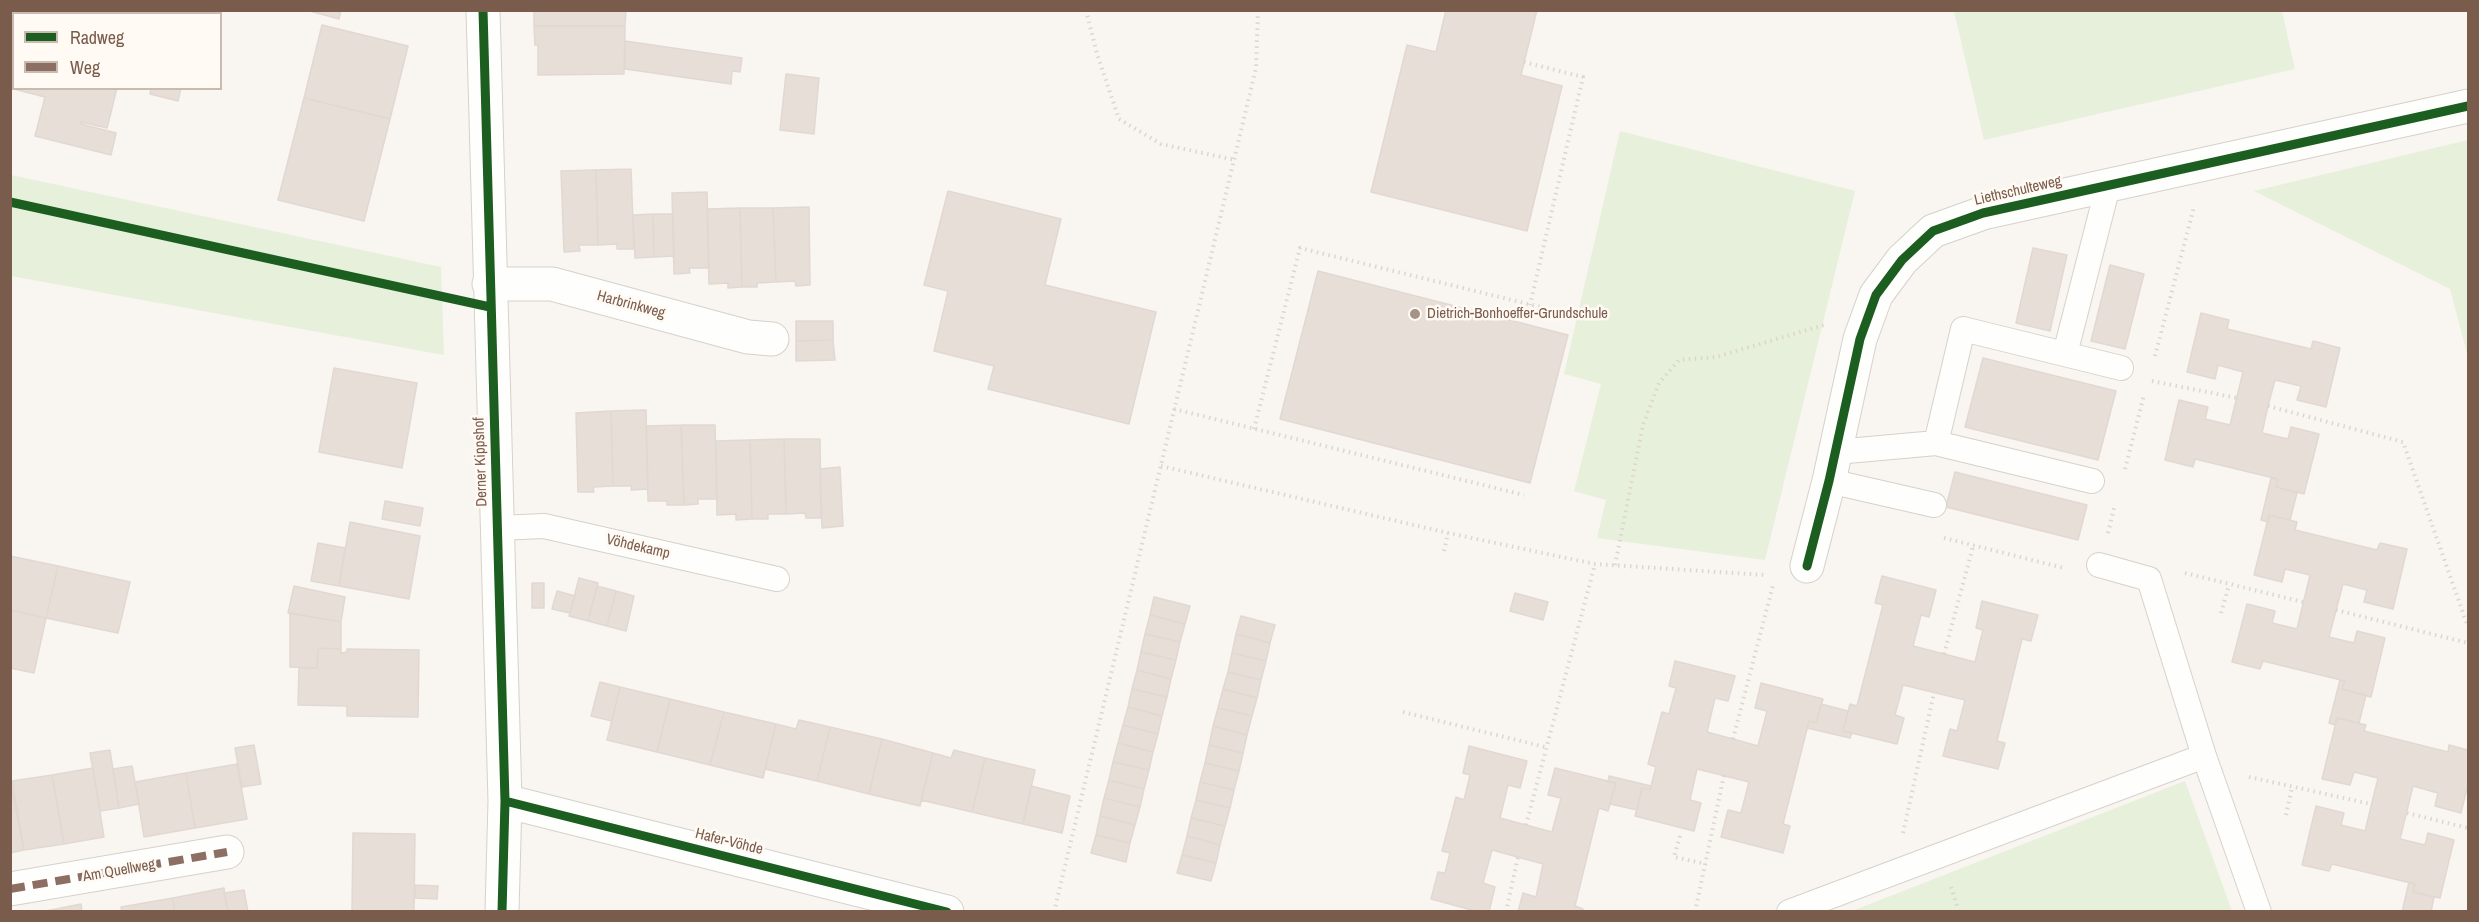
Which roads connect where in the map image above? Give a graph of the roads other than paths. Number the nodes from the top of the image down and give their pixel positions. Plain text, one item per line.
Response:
1 (483, 10) edge
2 (2469, 106) edge
3 (2108, 186) junction
4 (489, 284) junction
5 (772, 339) dead end
6 (2065, 354) junction
7 (2121, 368) dead end
8 (1936, 442) junction
9 (1832, 467) junction
10 (2092, 481) dead end
11 (1934, 505) dead end
12 (498, 528) junction
13 (1807, 566) dead end
14 (2099, 566) road end
15 (777, 579) dead end
16 (2206, 762) junction
17 (505, 801) junction
18 (227, 852) dead end
19 (10, 890) edge
20 (933, 910) edge
21 (502, 912) edge
22 (1789, 912) edge
23 (2259, 912) edge

1 - 4 street, Derner Kippshof
2 - 3 street, Liethschulteweg
3 - 6 lane
3 - 9 street, Liethschulteweg
4 - 5 street, Harbrinkweg
4 - 12 street, Derner Kippshof
6 - 7 lane
6 - 8 lane
8 - 9 lane
8 - 10 lane
9 - 11 lane
9 - 13 street, Liethschulteweg
12 - 15 lane, Vöhdekamp
12 - 17 street, Derner Kippshof
14 - 16 lane
16 - 22 lane
16 - 23 lane
17 - 20 street, Hafer-Vöhde
17 - 21 street, Derner Kippshof
18 - 19 street, Am Quellweg

